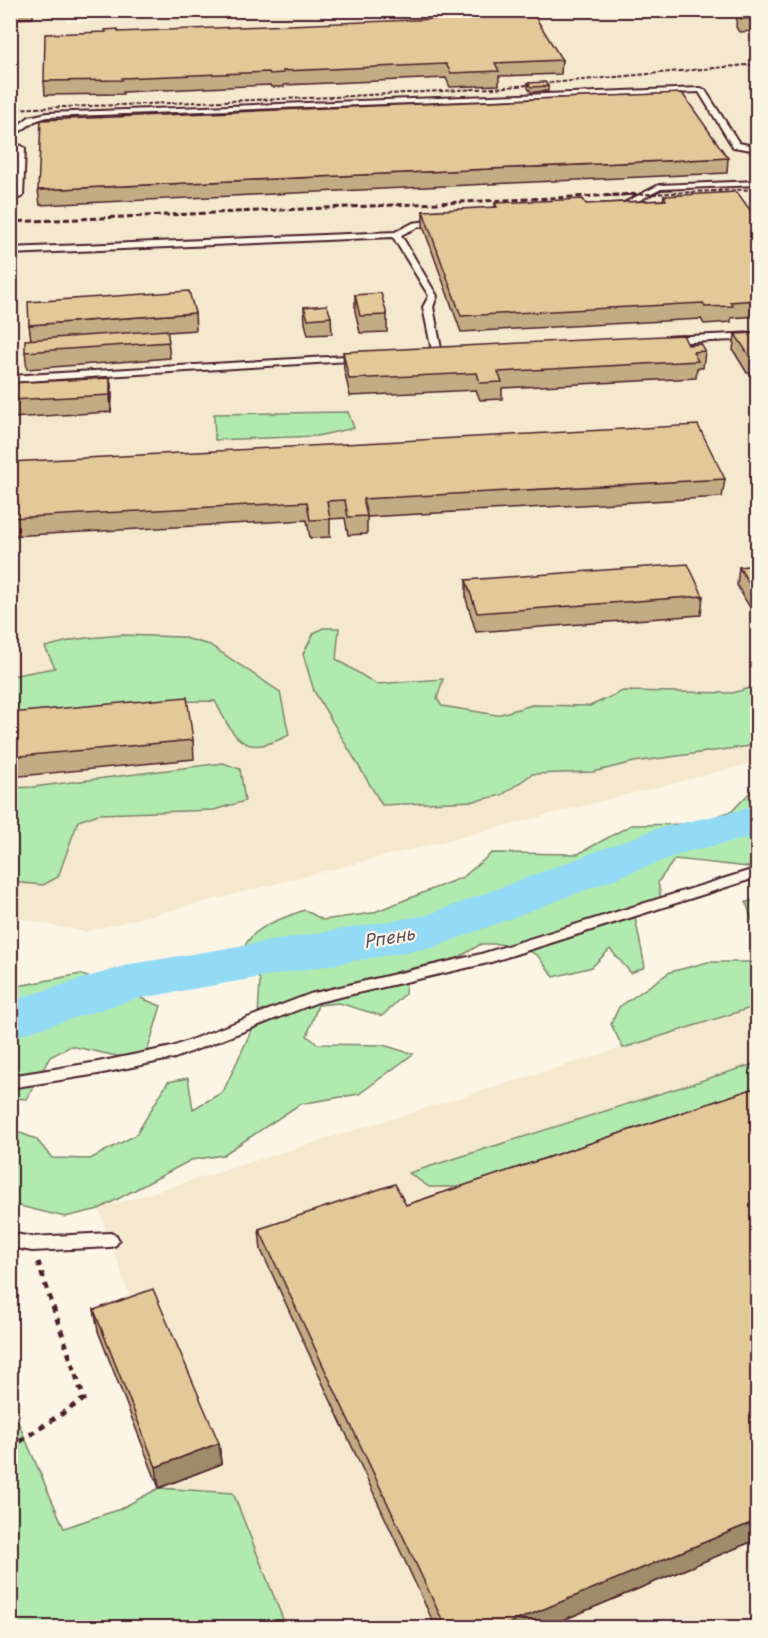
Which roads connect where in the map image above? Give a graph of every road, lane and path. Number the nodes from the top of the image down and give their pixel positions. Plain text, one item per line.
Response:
1 (10, 136) edge
2 (10, 142) edge
3 (758, 149) edge
4 (758, 183) edge
5 (19, 196) dead end
6 (603, 211) edge
7 (451, 221) edge
8 (396, 234) junction
9 (10, 251) edge
10 (758, 336) edge
11 (656, 341) edge
12 (414, 355) edge
13 (378, 357) edge
14 (10, 379) edge
15 (758, 872) edge
16 (10, 1082) edge
17 (10, 1240) edge
18 (110, 1240) dead end
19 (32, 1244) junction
20 (10, 1448) edge

1 - 3 lane
2 - 5 lane
4 - 6 lane
7 - 8 lane
8 - 9 lane
8 - 12 lane
10 - 11 lane
13 - 14 lane
15 - 16 lane
17 - 19 lane
18 - 19 lane
19 - 20 path

